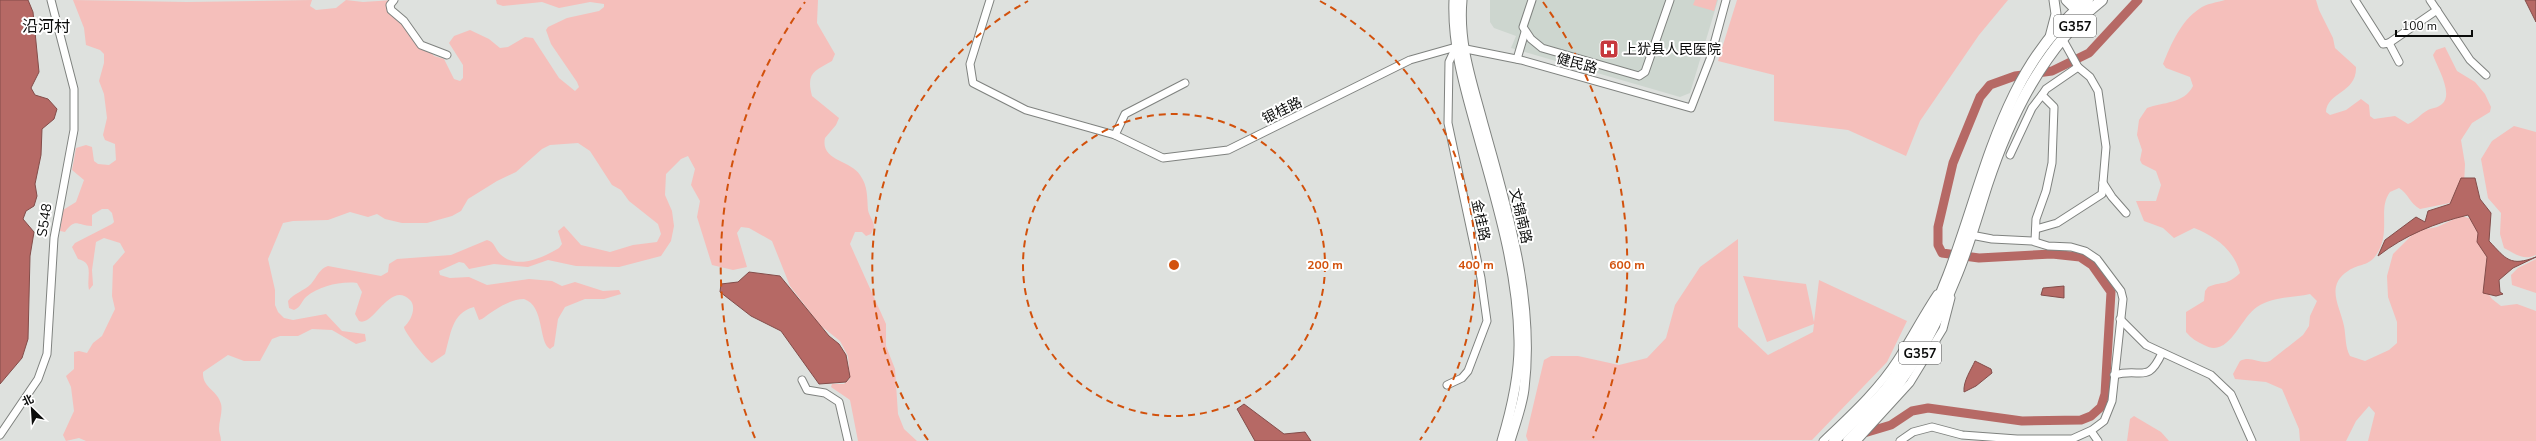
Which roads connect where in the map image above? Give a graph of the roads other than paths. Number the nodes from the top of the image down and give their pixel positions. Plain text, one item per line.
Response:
1 (51, 0) edge
2 (394, 0) edge
3 (990, 0) edge
4 (1454, 0) edge
5 (1462, 0) edge
6 (1532, 0) edge
7 (1670, 0) edge
8 (1726, 0) edge
9 (2054, 0) edge
10 (2066, 0) edge
11 (2102, 0) edge
12 (2354, 0) edge
13 (2430, 0) edge
14 (2081, 7) edge
15 (2437, 10) junction
16 (1525, 32) junction
17 (2062, 40) junction
18 (2389, 44) junction
19 (1460, 47) junction
20 (2048, 47) junction
21 (447, 55) dead end
22 (1517, 59) junction
23 (2399, 62) dead end
24 (2078, 67) junction
25 (2486, 75) dead end
26 (1185, 83) dead end
27 (2042, 95) junction
28 (1115, 135) junction
29 (2010, 155) dead end
30 (2103, 183) junction
31 (2126, 213) dead end
32 (2036, 229) junction
33 (1967, 233) junction
34 (2035, 242) junction
35 (1952, 278) junction
36 (2120, 319) junction
37 (2162, 353) junction
38 (2114, 375) junction
39 (802, 380) dead end
40 (1447, 384) dead end
41 (1873, 421) junction
42 (2091, 431) junction
43 (0, 435) edge
44 (848, 441) edge
45 (1502, 441) edge
46 (1510, 441) edge
47 (1823, 441) edge
48 (1834, 441) edge
49 (1848, 441) edge
50 (1857, 441) edge
51 (1900, 441) edge
52 (2098, 441) edge
53 (2252, 441) edge

1 - 43 street, S548
2 - 21 street
3 - 28 street, 银桂路
4 - 19 main road, 文锦南路
5 - 19 main road, 文锦南路
6 - 16 street
7 - 16 street
8 - 22 street, 健民路
9 - 20 main road
10 - 14 main road
11 - 14 highway, G357
12 - 18 street
13 - 15 street
14 - 17 highway, G357
14 - 20 highway, G357
15 - 18 street
15 - 25 street
16 - 22 street
17 - 20 highway, G357
17 - 24 street
18 - 23 street
19 - 22 street, 健民路
19 - 28 street, 银桂路
19 - 40 street, 金桂路
19 - 45 main road, 文锦南路
19 - 46 main road, 文锦南路
20 - 33 highway, G357
20 - 33 highway, G357
24 - 27 street
24 - 30 street
26 - 28 street
27 - 29 street
27 - 32 street
30 - 31 street
30 - 32 street
32 - 34 street
33 - 34 street
33 - 35 highway, G357
34 - 36 street
35 - 41 highway, G357
35 - 47 street
35 - 48 highway, G357
36 - 37 street
36 - 38 street
37 - 38 street
37 - 53 street
38 - 42 street
39 - 44 street
41 - 49 highway, G357
41 - 50 street
42 - 51 street
42 - 52 street

